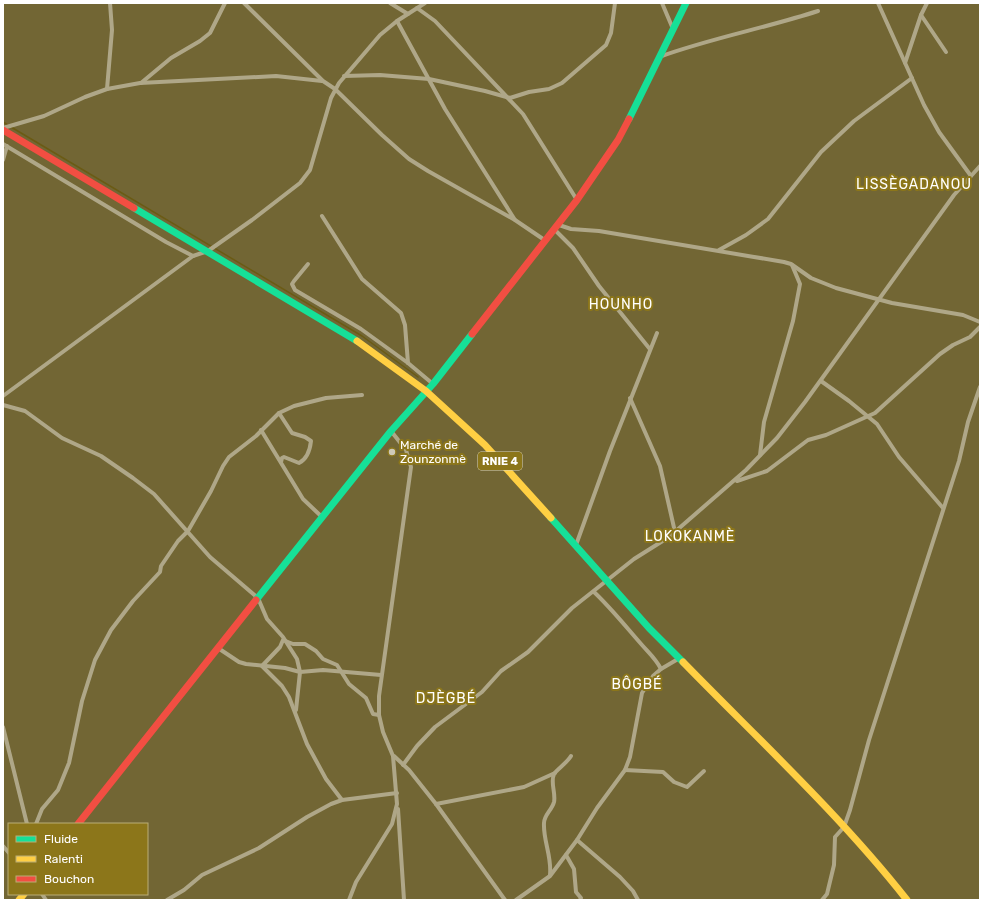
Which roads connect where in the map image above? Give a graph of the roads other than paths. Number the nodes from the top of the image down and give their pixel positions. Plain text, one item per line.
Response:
1 (110, 3) edge
2 (225, 3) edge
3 (244, 3) edge
4 (390, 3) edge
5 (425, 3) edge
6 (615, 3) edge
7 (662, 3) edge
8 (686, 3) edge
9 (878, 3) edge
10 (927, 3) edge
11 (417, 8) junction
12 (818, 10) dead end
13 (408, 14) junction
14 (921, 15) junction
15 (397, 21) junction
16 (673, 29) junction
17 (946, 52) dead end
18 (659, 57) junction
19 (905, 63) junction
20 (344, 76) junction
21 (912, 78) junction
22 (428, 79) junction
23 (323, 81) junction
24 (140, 83) junction
25 (107, 89) junction
26 (335, 89) junction
27 (510, 98) junction
28 (3, 129) edge
29 (5, 145) edge
30 (3, 160) edge
31 (980, 166) edge
32 (971, 176) junction
33 (577, 200) junction
34 (322, 216) dead end
35 (515, 220) junction
36 (557, 227) junction
37 (546, 241) junction
38 (718, 250) junction
39 (208, 252) junction
40 (193, 256) junction
41 (308, 264) dead end
42 (791, 264) junction
43 (881, 300) junction
44 (980, 322) edge
45 (980, 327) edge
46 (656, 333) dead end
47 (358, 334) junction
48 (649, 348) junction
49 (408, 363) junction
50 (821, 381) junction
51 (433, 384) junction
52 (980, 387) edge
53 (426, 391) junction
54 (362, 395) dead end
55 (3, 396) edge
56 (630, 398) junction
57 (3, 405) edge
58 (279, 413) junction
59 (869, 416) junction
60 (261, 430) junction
61 (390, 431) junction
62 (760, 456) junction
63 (281, 462) junction
64 (734, 482) junction
65 (943, 508) junction
66 (322, 517) junction
67 (188, 531) junction
68 (675, 532) junction
69 (576, 546) junction
70 (607, 582) junction
71 (594, 592) junction
72 (258, 598) junction
73 (286, 642) junction
74 (218, 648) junction
75 (323, 659) junction
76 (678, 659) junction
77 (262, 666) junction
78 (661, 669) junction
79 (323, 670) junction
80 (300, 672) junction
81 (342, 672) junction
82 (381, 675) junction
83 (296, 710) junction
84 (379, 715) junction
85 (3, 727) edge
86 (394, 756) junction
87 (571, 756) dead end
88 (403, 765) junction
89 (625, 770) junction
90 (704, 771) dead end
91 (555, 773) junction
92 (397, 793) junction
93 (342, 800) junction
94 (398, 804) junction
95 (436, 804) junction
96 (27, 823) edge
97 (36, 823) edge
98 (79, 823) edge
99 (844, 827) junction
100 (578, 840) junction
101 (566, 855) junction
102 (550, 876) junction
103 (827, 894) junction
104 (166, 900) edge
105 (350, 900) edge
106 (404, 900) edge
107 (505, 900) edge
108 (516, 900) edge
109 (580, 900) edge
110 (638, 900) edge
111 (822, 900) edge
112 (826, 900) edge
113 (907, 900) edge

1 - 25 street
2 - 24 street
3 - 23 street
4 - 13 street
5 - 11 street
6 - 27 street
7 - 16 street
8 - 16 main road
9 - 19 street
10 - 14 street
11 - 13 street
11 - 27 street
12 - 18 street
13 - 15 street
14 - 17 street
14 - 19 street
15 - 20 street
15 - 22 street
16 - 18 main road
18 - 33 main road
19 - 21 street
20 - 22 street
20 - 26 street
21 - 32 street
21 - 38 street
22 - 27 street
22 - 35 street
23 - 24 street
23 - 26 street
24 - 25 street
25 - 28 street
26 - 35 street
26 - 39 street
27 - 33 street
28 - 39 main road, RNIE 4
29 - 30 street
29 - 40 street
31 - 32 street
32 - 43 street
33 - 36 main road
34 - 49 street
35 - 37 street
36 - 37 main road
36 - 38 street
36 - 48 street
37 - 51 main road
38 - 42 street
39 - 40 street
39 - 47 main road, RNIE 4
40 - 55 street
41 - 47 street
42 - 43 street
42 - 62 street
43 - 44 street
43 - 50 street
45 - 59 street
46 - 48 street
47 - 49 street
47 - 53 main road, RNIE 4
48 - 56 street
49 - 51 street
50 - 59 street
50 - 62 street
51 - 53 main road
52 - 65 street
53 - 61 main road
53 - 69 main road, RNIE 4
54 - 58 street
56 - 68 street
56 - 69 street
57 - 67 street
58 - 60 street
58 - 63 street
59 - 64 street
59 - 65 street
60 - 63 street
60 - 67 street
61 - 66 main road
61 - 82 street
62 - 64 street
63 - 66 street
64 - 68 street
65 - 99 street
66 - 72 main road
67 - 72 street
67 - 97 street
68 - 70 street
69 - 70 main road, RNIE 4
70 - 71 street
70 - 76 main road, RNIE 4
71 - 78 street
71 - 88 street
72 - 73 street
72 - 74 main road
73 - 75 street
73 - 77 street
73 - 80 street
74 - 77 street
74 - 98 main road
75 - 79 street
75 - 81 street
76 - 78 street
76 - 99 main road, RNIE 4
77 - 80 street
77 - 83 street
78 - 89 street
79 - 80 street
79 - 81 street
80 - 83 street
81 - 82 street
81 - 84 street
82 - 84 street
83 - 93 street
84 - 86 street
85 - 96 street
86 - 88 street
86 - 92 street
87 - 91 street
88 - 95 street
89 - 90 street
89 - 100 street
91 - 95 street
91 - 102 street
92 - 93 street
92 - 94 street
93 - 104 street
94 - 105 street
94 - 106 street
95 - 107 street
99 - 103 street
99 - 113 main road, RNIE 4
100 - 101 street
100 - 110 street
101 - 102 street
101 - 109 street
102 - 108 street
103 - 111 street
103 - 112 street

